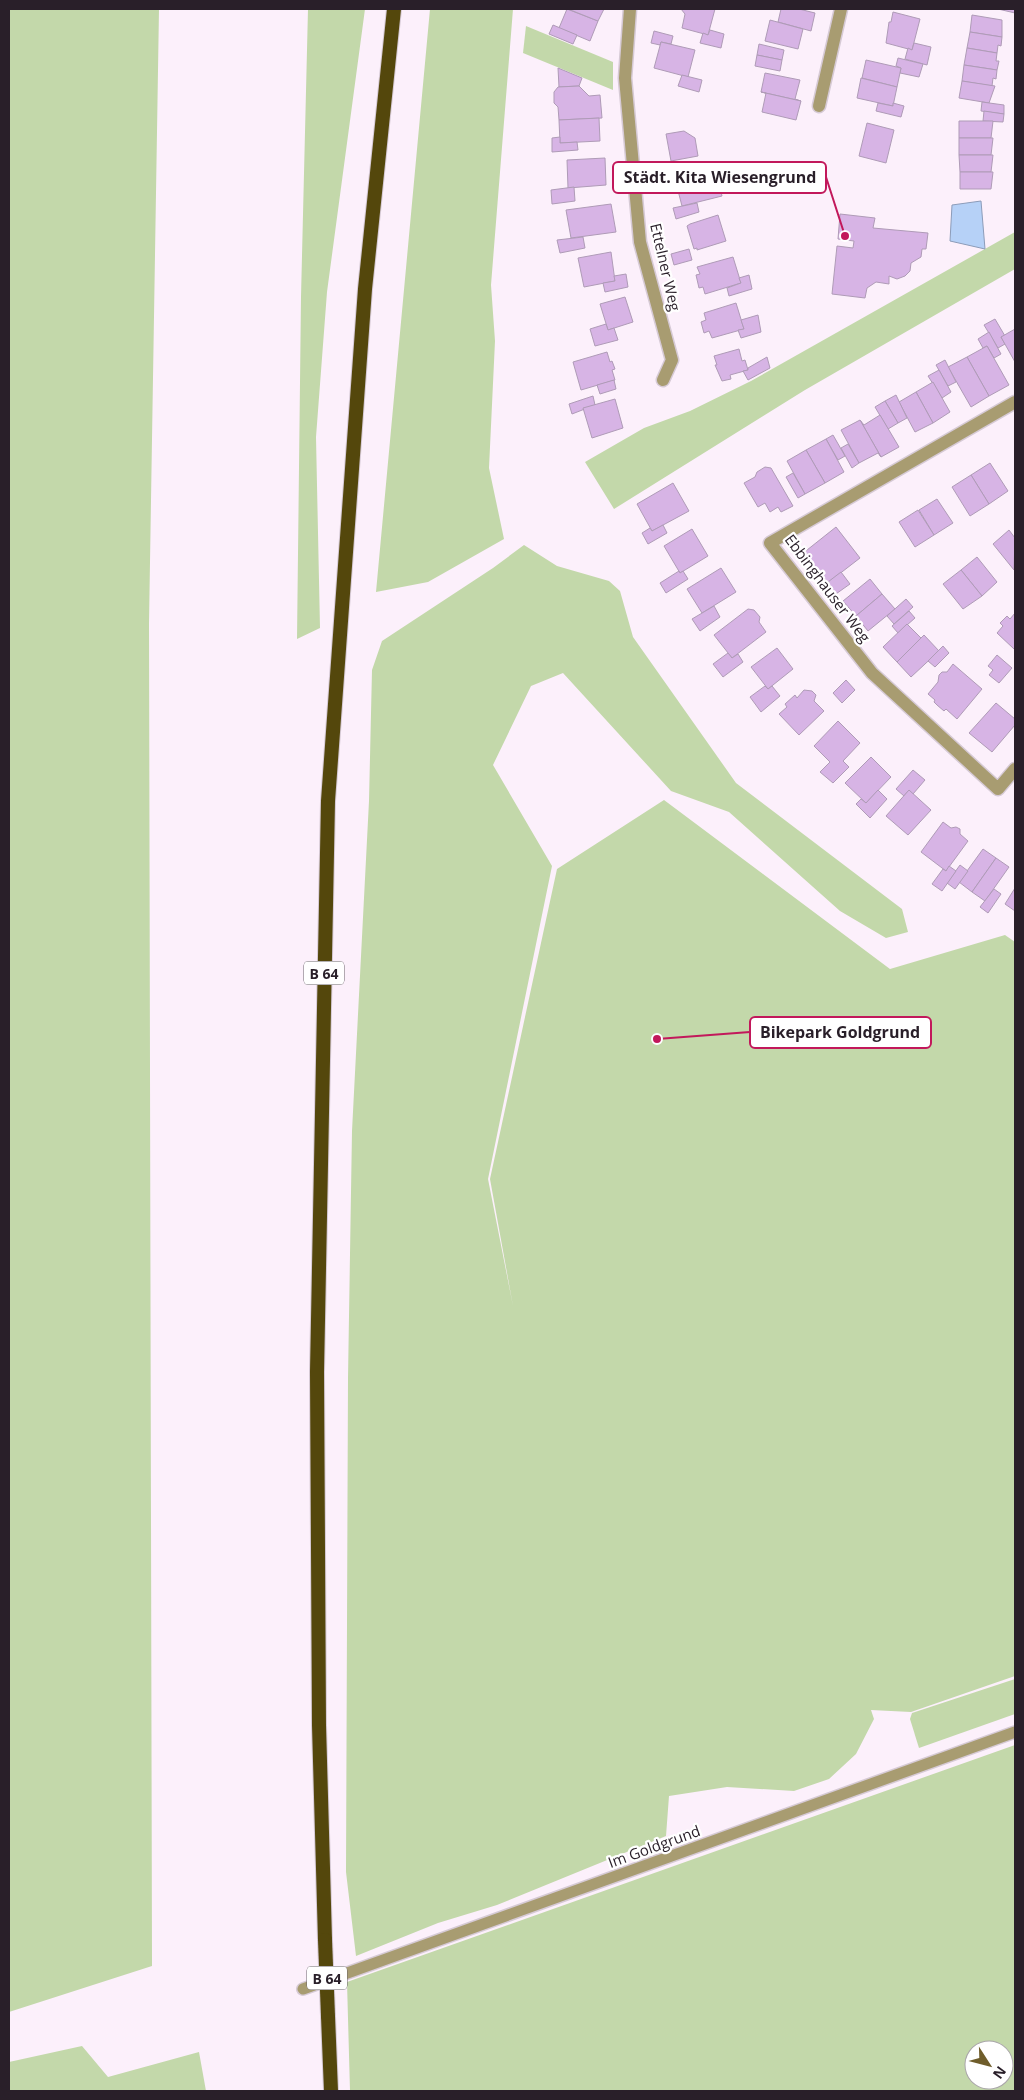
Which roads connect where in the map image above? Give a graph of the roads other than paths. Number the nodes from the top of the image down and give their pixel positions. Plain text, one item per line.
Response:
1 (394, 9) edge
2 (630, 9) edge
3 (841, 9) edge
4 (820, 106) dead end
5 (663, 380) dead end
6 (1015, 402) edge
7 (1015, 769) edge
8 (1015, 1732) edge
9 (303, 1989) dead end
10 (331, 2091) edge

1 - 10 highway, B 64, bridge
2 - 5 street, Ettelner Weg
3 - 4 street
6 - 7 street, Ebbinghauser Weg
8 - 9 lane, Im Goldgrund

